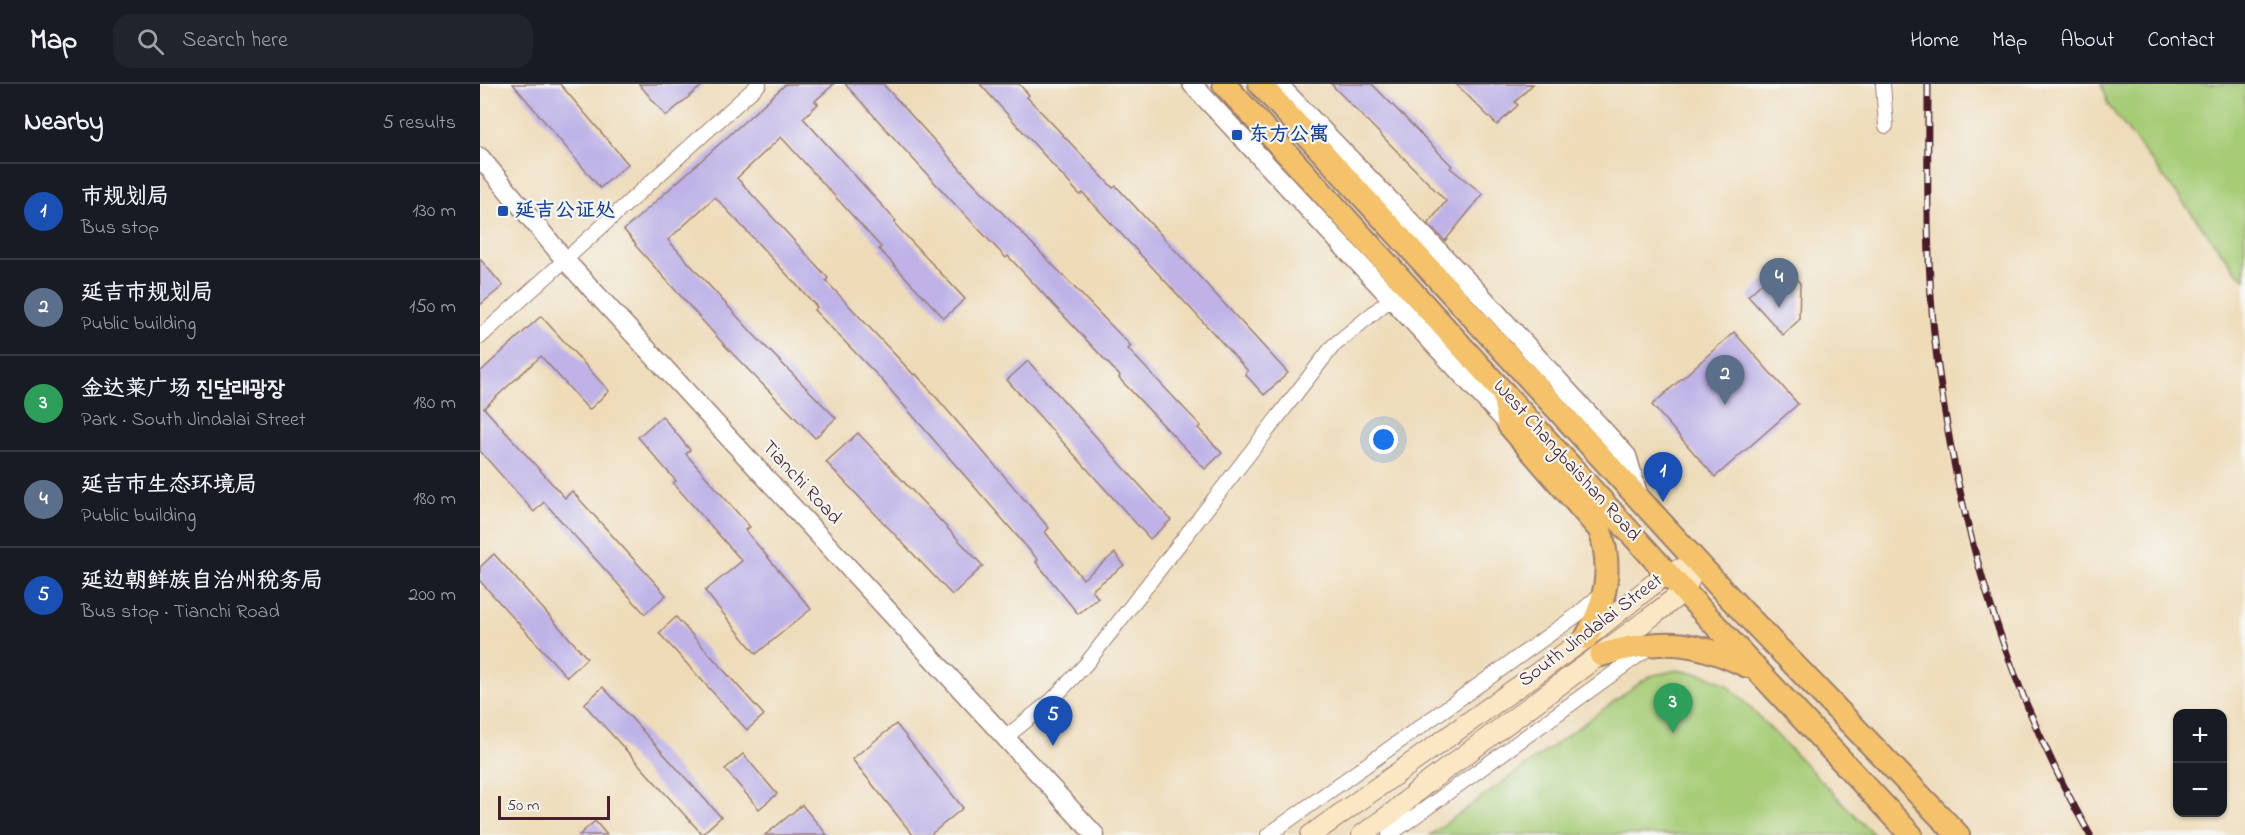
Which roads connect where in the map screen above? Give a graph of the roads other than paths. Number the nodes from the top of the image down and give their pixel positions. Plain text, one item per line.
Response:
1 (759, 84) edge
2 (1192, 84) edge
3 (1224, 84) edge
4 (1883, 84) edge
5 (1268, 85) edge
6 (1887, 126) dead end
7 (480, 157) edge
8 (565, 260) junction
9 (1399, 292) junction
10 (480, 337) edge
11 (1502, 391) junction
12 (1509, 424) junction
13 (1699, 564) junction
14 (1667, 573) junction
15 (1605, 590) junction
16 (1684, 591) junction
17 (1586, 638) junction
18 (1655, 644) junction
19 (1781, 651) junction
20 (1601, 655) junction
21 (1758, 672) junction
22 (1006, 737) junction
23 (1095, 835) edge
24 (1269, 835) edge
25 (1311, 835) edge
26 (1362, 835) edge
27 (1389, 835) edge
28 (1911, 835) edge
29 (1958, 835) edge

1 - 8 street
2 - 9 street, West Changbaishan Road
3 - 9 main road, West Changbaishan Road
4 - 6 street
5 - 13 main road, West Changbaishan Road
7 - 8 street, Tianchi Road
8 - 10 street
8 - 22 street, Tianchi Road
9 - 11 main road, West Changbaishan Road
9 - 12 street, West Changbaishan Road
9 - 22 street
11 - 12 main road
11 - 14 main road, West Changbaishan Road
12 - 15 main road
13 - 14 main road, South Jindalai Street
13 - 16 main road, South Jindalai Street
13 - 19 main road, West Changbaishan Road
14 - 16 main road, West Changbaishan Road
14 - 17 main road, South Jindalai Street
15 - 17 main road
15 - 24 street, South Jindalai Street
16 - 20 main road, South Jindalai Street
16 - 21 main road, West Changbaishan Road
17 - 25 main road, South Jindalai Street
18 - 20 main road
18 - 21 main road
18 - 27 street
19 - 21 main road
19 - 29 main road, West Changbaishan Road
20 - 26 main road, South Jindalai Street
21 - 28 main road, West Changbaishan Road
22 - 23 street, Tianchi Road

